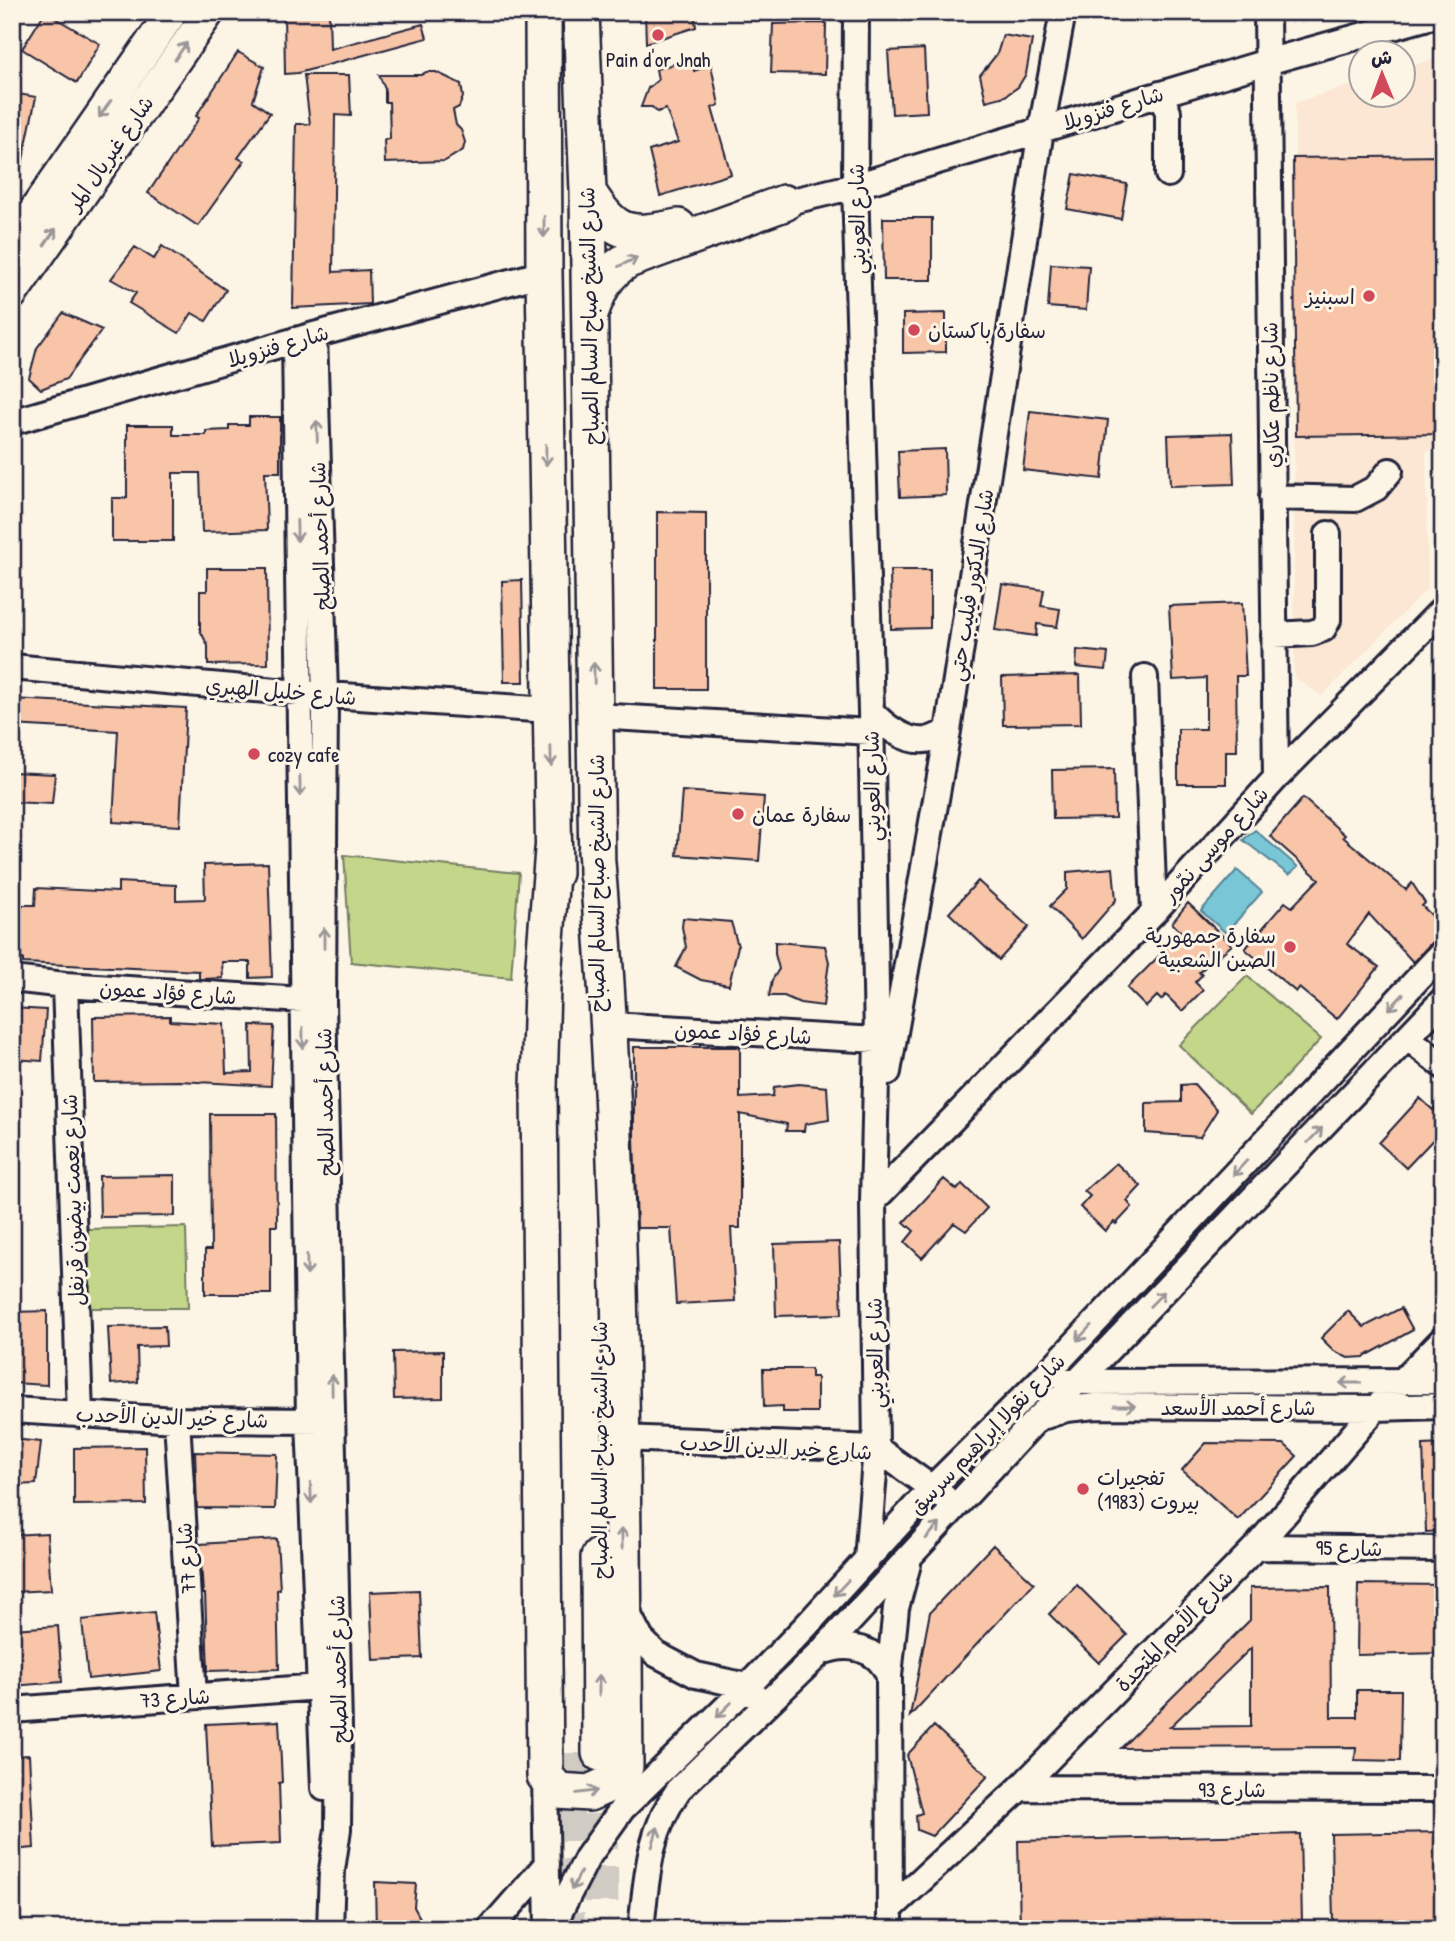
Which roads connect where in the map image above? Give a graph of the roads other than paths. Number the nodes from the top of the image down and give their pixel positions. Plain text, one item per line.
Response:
1 (172, 12) edge
2 (209, 12) edge
3 (527, 12) edge
4 (543, 12) edge
5 (582, 12) edge
6 (600, 12) edge
7 (856, 12) edge
8 (1063, 12) edge
9 (1267, 12) edge
10 (1443, 13) edge
11 (1267, 62) junction
12 (1160, 94) junction
13 (1041, 130) junction
14 (544, 170) junction
15 (1168, 174) dead end
16 (587, 179) junction
17 (855, 186) junction
18 (784, 203) junction
19 (12, 243) edge
20 (544, 273) junction
21 (12, 294) edge
22 (589, 315) junction
23 (305, 338) junction
24 (12, 422) edge
25 (1390, 471) dead end
26 (1272, 497) junction
27 (1328, 534) dead end
28 (1443, 610) edge
29 (1274, 635) junction
30 (12, 667) edge
31 (1144, 677) dead end
32 (299, 693) junction
33 (325, 695) junction
34 (550, 710) junction
35 (595, 716) junction
36 (871, 722) junction
37 (948, 731) junction
38 (1276, 778) junction
39 (596, 851) junction
40 (1154, 912) junction
41 (1443, 952) edge
42 (12, 979) edge
43 (65, 985) junction
44 (1443, 1000) edge
45 (313, 1001) junction
46 (610, 1025) junction
47 (1408, 1038) junction
48 (877, 1040) junction
49 (1443, 1066) edge
50 (873, 1157) junction
51 (873, 1201) junction
52 (1443, 1339) edge
53 (1041, 1380) junction
54 (1443, 1381) edge
55 (1076, 1383) junction
56 (1400, 1383) junction
57 (1443, 1406) edge
58 (1376, 1408) junction
59 (12, 1410) edge
60 (80, 1415) junction
61 (177, 1420) junction
62 (321, 1421) junction
63 (1035, 1421) junction
64 (621, 1438) junction
65 (876, 1448) junction
66 (932, 1488) junction
67 (956, 1506) junction
68 (1256, 1547) junction
69 (1443, 1549) edge
70 (911, 1556) junction
71 (867, 1560) junction
72 (624, 1606) junction
73 (820, 1653) junction
74 (889, 1676) junction
75 (329, 1687) junction
76 (746, 1688) junction
77 (194, 1696) junction
78 (766, 1705) junction
79 (12, 1710) edge
80 (570, 1761) junction
81 (1020, 1788) junction
82 (1443, 1789) edge
83 (547, 1864) junction
84 (890, 1919) edge
85 (330, 1929) edge
86 (490, 1929) edge
87 (549, 1929) edge
88 (641, 1929) edge

1 -> 19 main road, شارع غبريال المر
21 -> 2 main road, شارع غبريال المر
3 - 14 highway
4 - 14 highway, شارع الشيخ صباح السالم الصباح
5 - 16 highway, شارع الشيخ صباح السالم الصباح
6 - 16 highway
7 - 17 street, شارع العويني
8 - 13 street, شارع الدكتور فيليب حتي
9 - 11 street, شارع ناظم عكاري
10 - 11 street, شارع فنزويلا
11 - 12 street, شارع فنزويلا
11 - 26 street, شارع ناظم عكاري
12 - 13 street, شارع فنزويلا
12 - 15 street
13 - 17 street, شارع فنزويلا
13 - 37 street, شارع الدكتور فيليب حتي
14 -> 20 highway, شارع الشيخ صباح السالم الصباح
16 - 18 highway
16 - 22 highway, شارع الشيخ صباح السالم الصباح
17 - 18 street, شارع فنزويلا
17 - 36 street, شارع العويني
22 -> 18 highway
20 - 23 street, شارع فنزويلا
20 -> 34 highway, شارع الشيخ صباح السالم الصباح
35 -> 22 highway, شارع الشيخ صباح السالم الصباح
23 - 24 street, شارع فنزويلا
23 -> 32 street, شارع أحمد الصلح
33 -> 23 street, شارع أحمد الصلح
25 - 26 street
26 - 29 street, شارع ناظم عكاري
27 - 29 street
28 - 38 street, شارع موسى نمّور
29 - 38 street, شارع ناظم عكاري
30 - 32 street, شارع خليل الهبري
31 - 40 street
32 - 33 street, شارع خليل الهبري
32 -> 45 street, شارع أحمد الصلح
33 - 34 street, شارع خليل الهبري
45 -> 33 street, شارع أحمد الصلح
34 -> 80 highway, شارع الشيخ صباح السالم الصباح
35 - 36 street
35 - 39 highway, شارع الشيخ صباح السالم الصباح
36 - 37 street
36 - 48 street, شارع العويني
37 - 50 street, شارع الدكتور فيليب حتي
38 - 40 street, شارع موسى نمّور
39 - 46 highway
80 -> 39 highway, شارع الشيخ صباح السالم الصباح
40 - 51 street, شارع موسى نمّور
41 -> 53 street, شارع نقولا إبراهيم سرسق
42 - 43 street, شارع فؤاد عمون
43 - 45 street, شارع فؤاد عمون
43 - 60 street, شارع نعمت بيضون قرنفل
44 - 47 street, شارع نقولا إبراهيم سرسق
45 - 62 street, شارع أحمد الصلح
46 - 48 street, شارع فؤاد عمون
46 - 64 highway
47 - 49 street
55 -> 47 street, شارع نقولا إبراهيم سرسق
48 - 50 street, شارع العويني
50 - 51 street, شارع العويني
51 - 65 street, شارع العويني
52 - 56 street, شارع الأمم المتحدة
53 - 55 street, شارع أحمد الأسعد
53 - 66 street, شارع نقولا إبراهيم سرسق
54 - 56 street, شارع أحمد الأسعد
56 -> 55 street, شارع أحمد الأسعد
55 - 63 street, شارع نقولا إبراهيم سرسق
56 - 58 street, شارع الأمم المتحدة
57 - 58 street, شارع أحمد الأسعد
63 -> 58 street, شارع أحمد الأسعد
58 - 68 street, شارع الأمم المتحدة
59 - 60 street, شارع خير الدين الأحدب
60 - 61 street, شارع خير الدين الأحدب
61 - 62 street, شارع خير الدين الأحدب
61 - 77 street, شارع 77
62 - 75 street, شارع أحمد الصلح
63 - 67 street, شارع نقولا إبراهيم سرسق
64 - 65 street, شارع خير الدين الأحدب
72 -> 64 highway
65 - 66 street, شارع خير الدين الأحدب
65 - 71 street, شارع العويني
66 - 67 street, شارع خير الدين الأحدب
66 - 71 street, شارع نقولا إبراهيم سرسق
70 -> 67 street, شارع نقولا إبراهيم سرسق
68 - 69 street, شارع 95
68 - 81 street, شارع الأمم المتحدة
70 - 73 street, شارع نقولا إبراهيم سرسق
70 - 74 street
71 -> 76 street, شارع نقولا إبراهيم سرسق
72 - 76 street
80 -> 72 highway
73 - 74 street
73 - 78 street, شارع نقولا إبراهيم سرسق
74 - 84 street
75 - 77 street, شارع 73
75 - 85 street, شارع أحمد الصلح
76 - 78 street
76 -> 87 street, شارع نقولا إبراهيم سرسق
77 - 79 street, شارع 73
88 -> 78 street, شارع نقولا إبراهيم سرسق
80 - 83 street, شارع الشيخ صباح السالم الصباح
81 - 82 street, شارع 93
81 - 84 street, شارع الأمم المتحدة
83 - 86 street
83 - 87 street, شارع الشيخ صباح السالم الصباح

